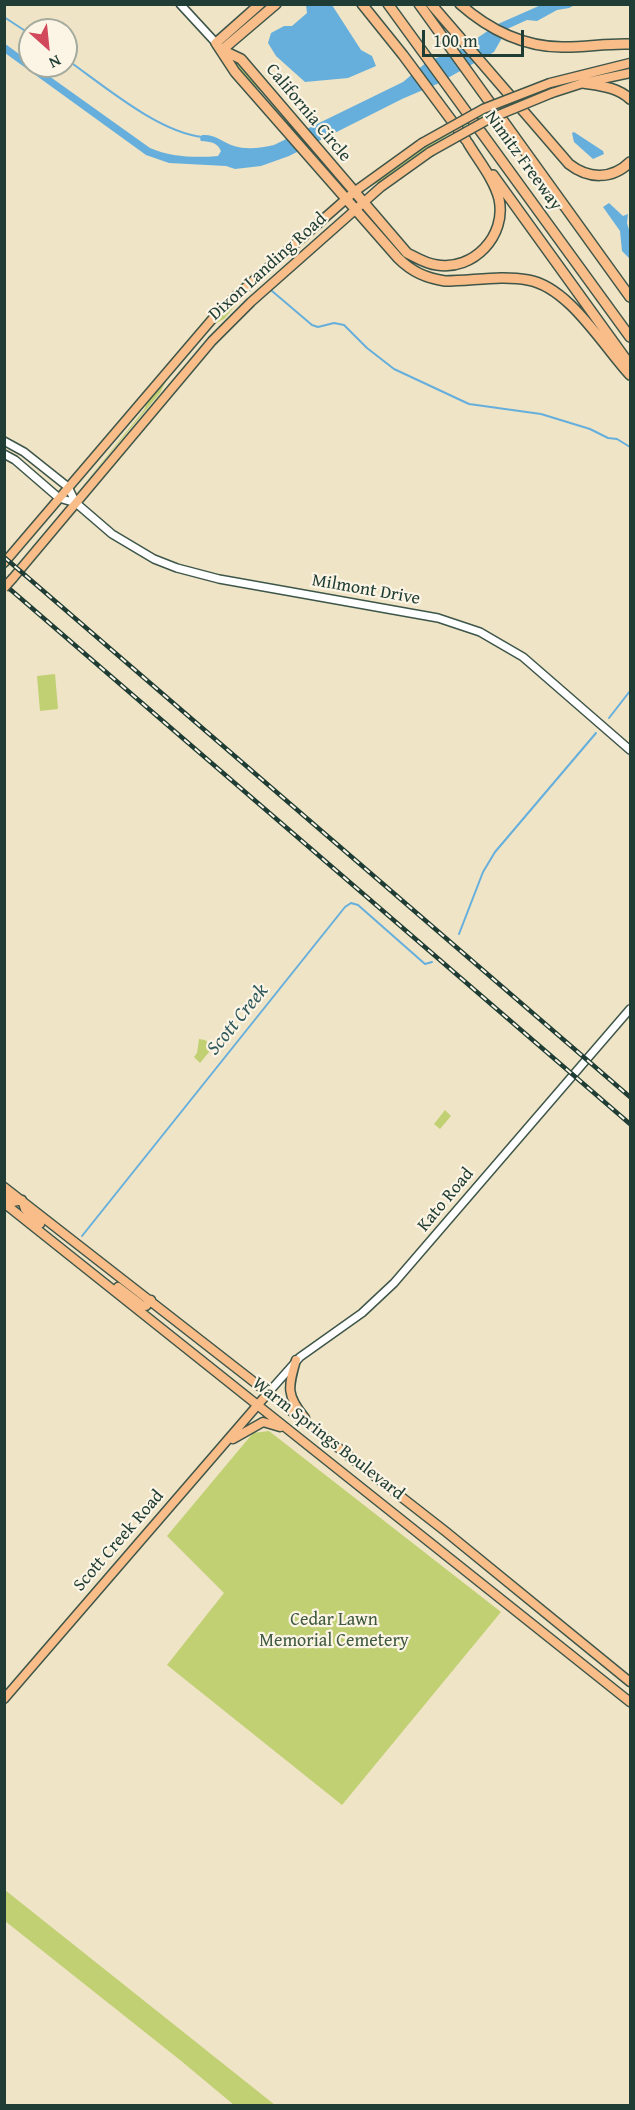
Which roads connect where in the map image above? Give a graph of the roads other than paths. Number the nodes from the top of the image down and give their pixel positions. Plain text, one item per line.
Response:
1 (180, 4) edge
2 (260, 4) edge
3 (276, 4) edge
4 (362, 4) edge
5 (368, 4) edge
6 (388, 4) edge
7 (419, 4) edge
8 (431, 4) edge
9 (460, 4) edge
10 (630, 45) edge
11 (219, 47) junction
12 (403, 55) junction
13 (630, 63) edge
14 (630, 74) edge
15 (584, 83) junction
16 (630, 99) edge
17 (468, 143) junction
18 (630, 162) edge
19 (354, 192) junction
20 (346, 200) junction
21 (364, 203) junction
22 (355, 211) junction
23 (630, 297) edge
24 (630, 337) edge
25 (630, 365) edge
26 (630, 375) edge
27 (4, 441) edge
28 (4, 454) edge
29 (68, 487) junction
30 (59, 498) junction
31 (76, 502) junction
32 (4, 563) edge
33 (4, 588) edge
34 (630, 750) edge
35 (630, 1009) edge
36 (4, 1187) edge
37 (4, 1195) edge
38 (22, 1200) junction
39 (4, 1203) edge
40 (83, 1264) junction
41 (97, 1276) junction
42 (151, 1300) junction
43 (296, 1360) junction
44 (268, 1393) junction
45 (257, 1405) junction
46 (317, 1432) junction
47 (294, 1433) junction
48 (225, 1444) junction
49 (630, 1682) edge
50 (4, 1699) edge
51 (630, 1702) edge

1 - 11 street, California Circle
2 - 11 highway
3 - 11 highway
4 - 12 highway
5 - 12 highway
6 - 24 highway, Nimitz Freeway
7 - 23 highway, Nimitz Freeway
8 - 18 highway
9 - 10 highway
11 - 19 highway, California Circle
11 - 20 highway, California Circle
12 - 17 highway
13 - 19 main road, Dixon Landing Road, bridge
14 - 15 main road, Dixon Landing Road
15 - 16 highway
15 - 21 main road, Dixon Landing Road, bridge
17 - 21 highway, California Circle
17 - 25 highway
19 - 20 main road, Dixon Landing Road
19 - 21 highway, California Circle
20 - 22 highway, California Circle
20 - 29 main road, Dixon Landing Road
21 - 22 main road, Dixon Landing Road
22 - 26 highway, California Circle
22 - 31 main road, Dixon Landing Road
27 - 29 street, Milmont Drive
28 - 30 street, Milmont Drive
29 - 30 main road, Dixon Landing Road
29 - 31 street, Milmont Drive
30 - 31 street, Milmont Drive
30 - 32 main road, Dixon Landing Road
31 - 33 main road, Dixon Landing Road, bridge
31 - 34 street, Milmont Drive
35 - 43 street, Kato Road
36 - 38 main road, Warm Springs Boulevard
37 - 38 main road
38 - 40 main road
38 - 42 main road, Warm Springs Boulevard
39 - 40 main road, Warm Springs Boulevard
40 - 41 main road, Warm Springs Boulevard
41 - 42 main road
41 - 45 main road, Warm Springs Boulevard
42 - 44 main road, Warm Springs Boulevard
43 - 44 street, Kato Road
43 - 46 main road
44 - 45 main road, Scott Creek Road
44 - 46 main road, Warm Springs Boulevard
45 - 47 main road, Warm Springs Boulevard
45 - 48 main road, Scott Creek Road
46 - 49 main road, Warm Springs Boulevard
47 - 48 main road
47 - 51 main road, Warm Springs Boulevard
48 - 50 main road, Scott Creek Road

